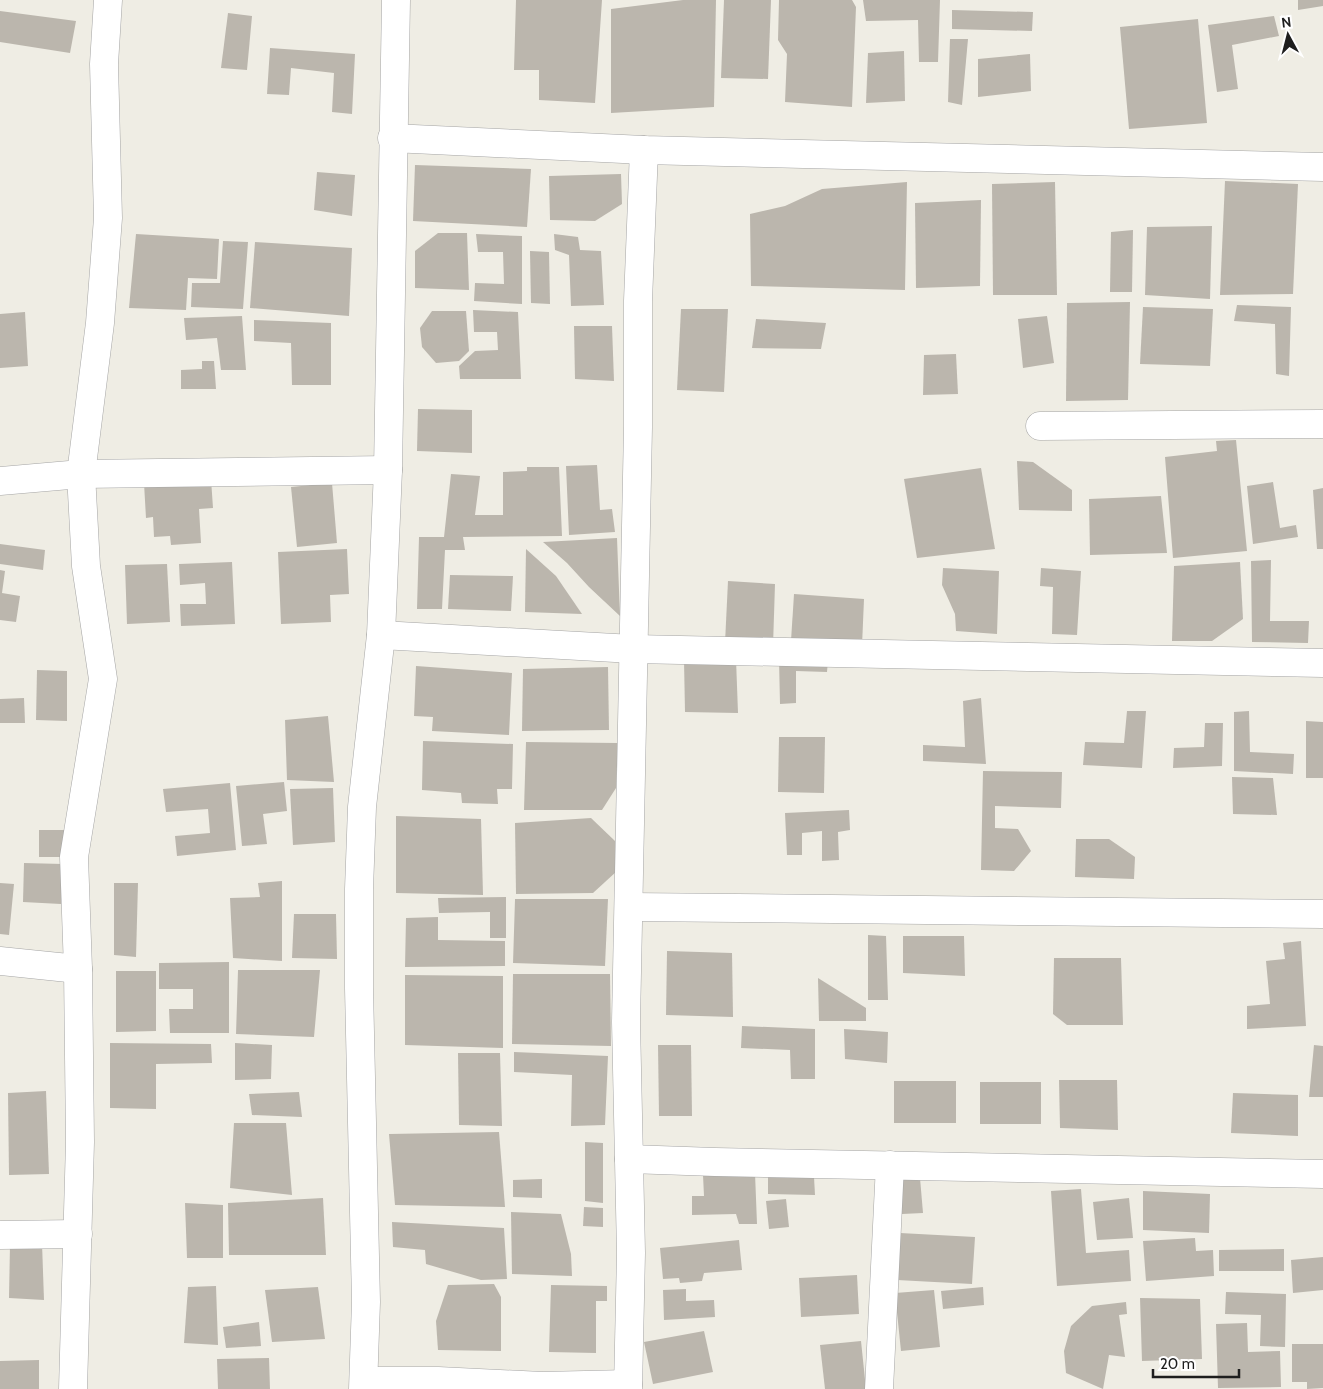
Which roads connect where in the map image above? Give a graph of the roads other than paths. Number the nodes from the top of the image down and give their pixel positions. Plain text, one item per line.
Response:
1 (108, 0) edge
2 (396, 0) edge
3 (392, 138) junction
4 (644, 150) junction
5 (1323, 167) edge
6 (1323, 424) edge
7 (1040, 426) dead end
8 (388, 470) junction
9 (80, 474) junction
10 (0, 481) edge
11 (381, 636) junction
12 (634, 649) junction
13 (1323, 664) edge
14 (629, 907) junction
15 (1323, 914) edge
16 (0, 961) edge
17 (78, 969) junction
18 (629, 1158) junction
19 (890, 1166) junction
20 (1323, 1174) edge
21 (78, 1234) junction
22 (0, 1235) edge
23 (364, 1385) edge
24 (628, 1386) edge
25 (73, 1389) edge
26 (879, 1389) edge

1 - 9 street
2 - 3 street
3 - 4 street
3 - 8 street
4 - 5 street
4 - 12 street
6 - 7 street
8 - 9 street
8 - 11 street
9 - 10 street
9 - 17 street
11 - 12 street
11 - 23 street
12 - 13 street
12 - 14 street
14 - 15 street
14 - 18 street
16 - 17 street
17 - 21 street
18 - 19 street
18 - 24 street
19 - 20 street
19 - 26 street
21 - 22 street
21 - 25 street
23 - 24 street

